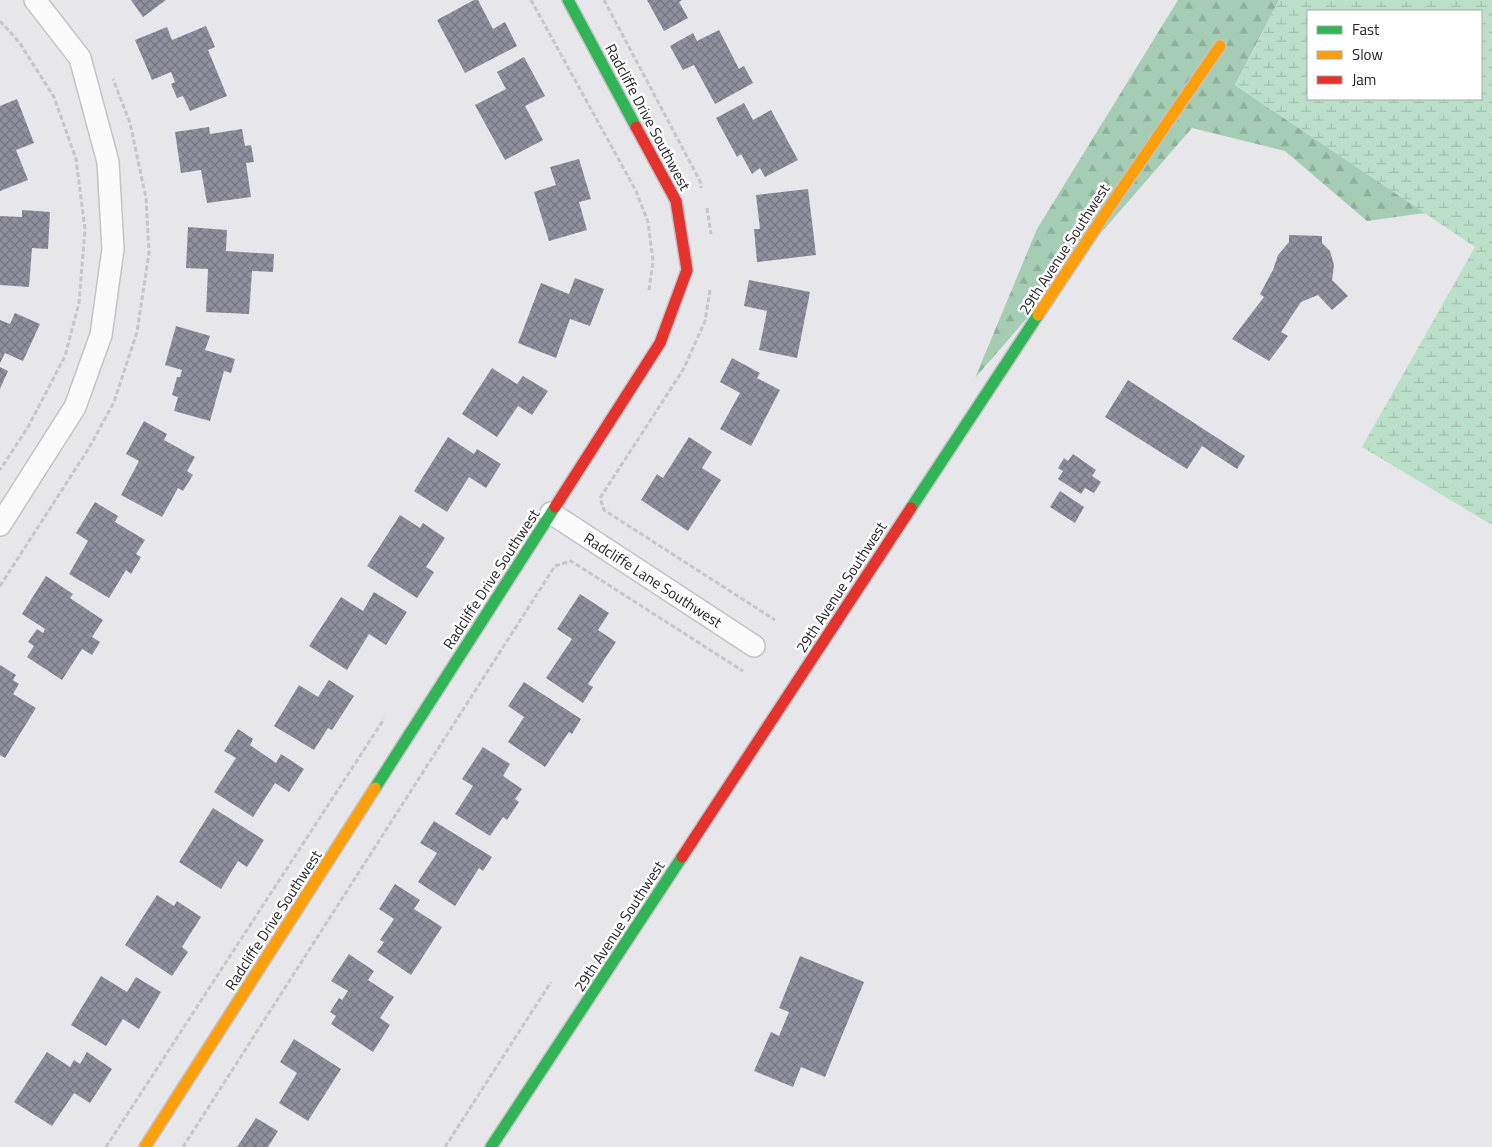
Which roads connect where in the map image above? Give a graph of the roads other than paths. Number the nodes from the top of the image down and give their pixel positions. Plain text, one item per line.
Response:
1 (35, 0) edge
2 (568, 0) edge
3 (1220, 46) dead end
4 (551, 513) junction
5 (0, 525) edge
6 (754, 646) dead end
7 (145, 1147) edge
8 (491, 1147) edge

1 - 5 street
2 - 4 street, Radcliffe Drive Southwest
3 - 8 street, 29th Avenue Southwest
4 - 6 street, Radcliffe Lane Southwest
4 - 7 street, Radcliffe Drive Southwest

